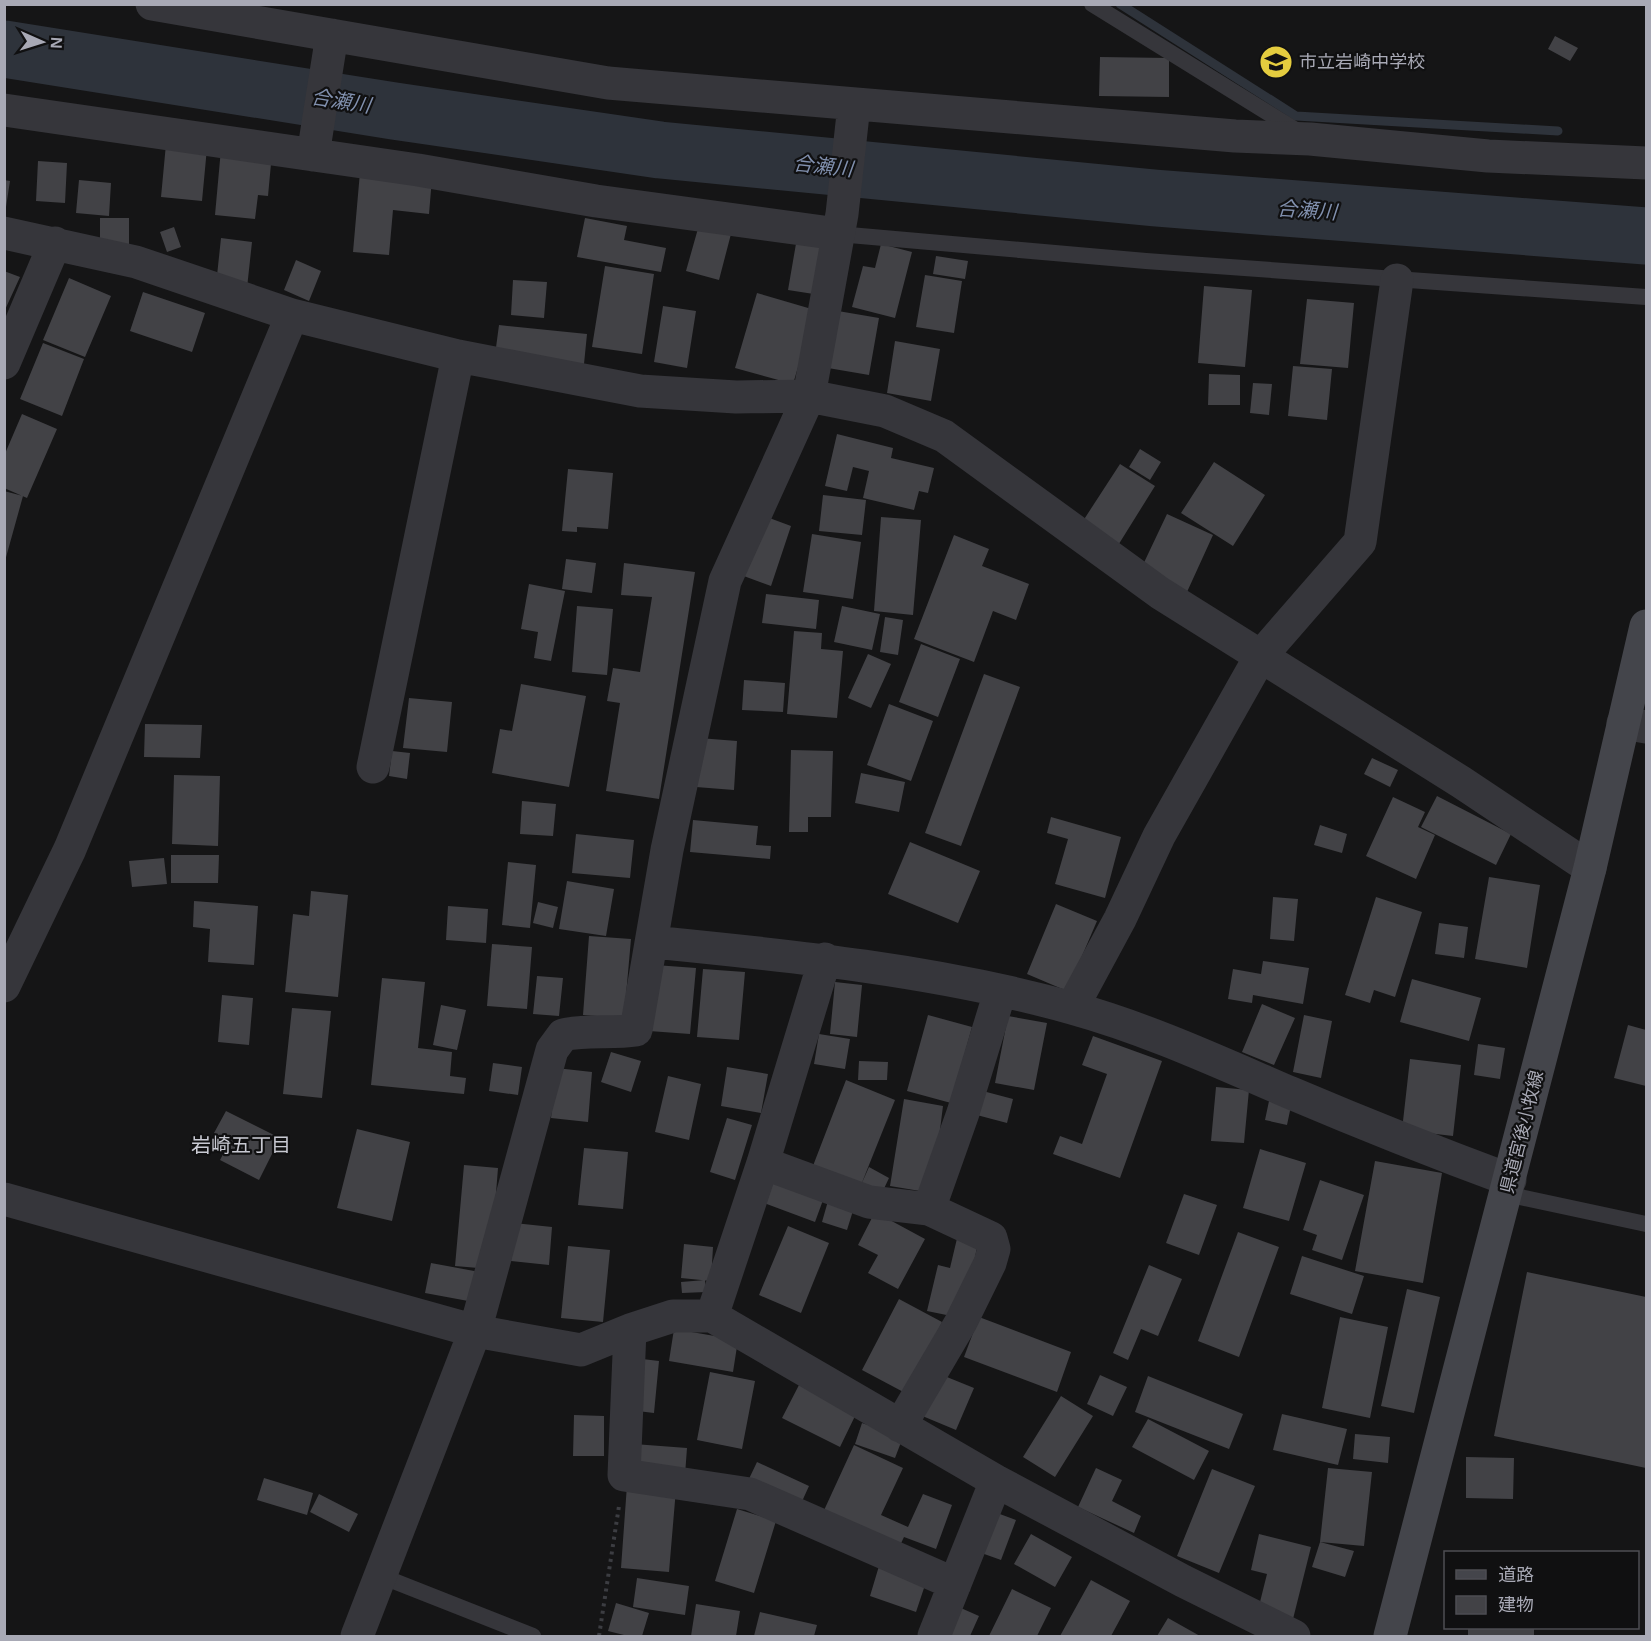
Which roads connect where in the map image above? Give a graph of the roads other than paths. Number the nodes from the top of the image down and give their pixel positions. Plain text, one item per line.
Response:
1 (152, 4) edge
2 (1092, 4) edge
3 (332, 35) junction
4 (4, 110) edge
5 (853, 116) junction
6 (1310, 139) junction
7 (313, 154) junction
8 (1647, 163) edge
9 (840, 224) junction
10 (4, 232) edge
11 (55, 243) junction
12 (1397, 280) junction
13 (1647, 297) edge
14 (292, 315) junction
15 (458, 356) junction
16 (4, 363) edge
17 (809, 396) junction
18 (1647, 626) edge
19 (1260, 657) junction
20 (1635, 725) edge
21 (373, 767) dead end
22 (1590, 868) junction
23 (652, 942) junction
24 (825, 959) junction
25 (4, 986) edge
26 (1000, 992) junction
27 (1072, 1008) junction
28 (763, 1163) junction
29 (1508, 1187) junction
30 (4, 1198) edge
31 (929, 1209) junction
32 (1647, 1224) edge
33 (712, 1316) junction
34 (630, 1329) junction
35 (475, 1331) junction
36 (900, 1426) junction
37 (996, 1481) junction
38 (381, 1576) junction
39 (955, 1584) junction
40 (357, 1636) edge
41 (533, 1636) edge
42 (934, 1636) edge
43 (1294, 1636) edge
44 (1390, 1636) edge

1 - 3 street
2 - 6 lane
3 - 5 street
3 - 7 street
4 - 7 street
5 - 6 street
5 - 9 street
6 - 8 street
7 - 9 street
9 - 12 lane
9 - 17 street
10 - 11 street
11 - 14 street
11 - 16 street
12 - 13 lane
12 - 19 street
14 - 15 street
14 - 25 street
15 - 17 street
15 - 21 street
17 - 19 street
17 - 23 street
18 - 20 main road, 県道宮後小牧線
19 - 22 street
19 - 27 street
20 - 22 main road, 県道宮後小牧線
22 - 29 main road, 県道宮後小牧線
23 - 24 street
23 - 35 street
24 - 26 street
24 - 28 street
26 - 27 street
26 - 31 street
27 - 29 street
28 - 31 street
28 - 33 street
29 - 32 lane
29 - 44 main road, 県道宮後小牧線
30 - 35 street
31 - 36 street
33 - 34 street
33 - 36 street
34 - 35 street
34 - 39 street
35 - 38 street
36 - 37 street
37 - 39 street
37 - 43 street
38 - 40 street
38 - 41 lane
39 - 42 street

